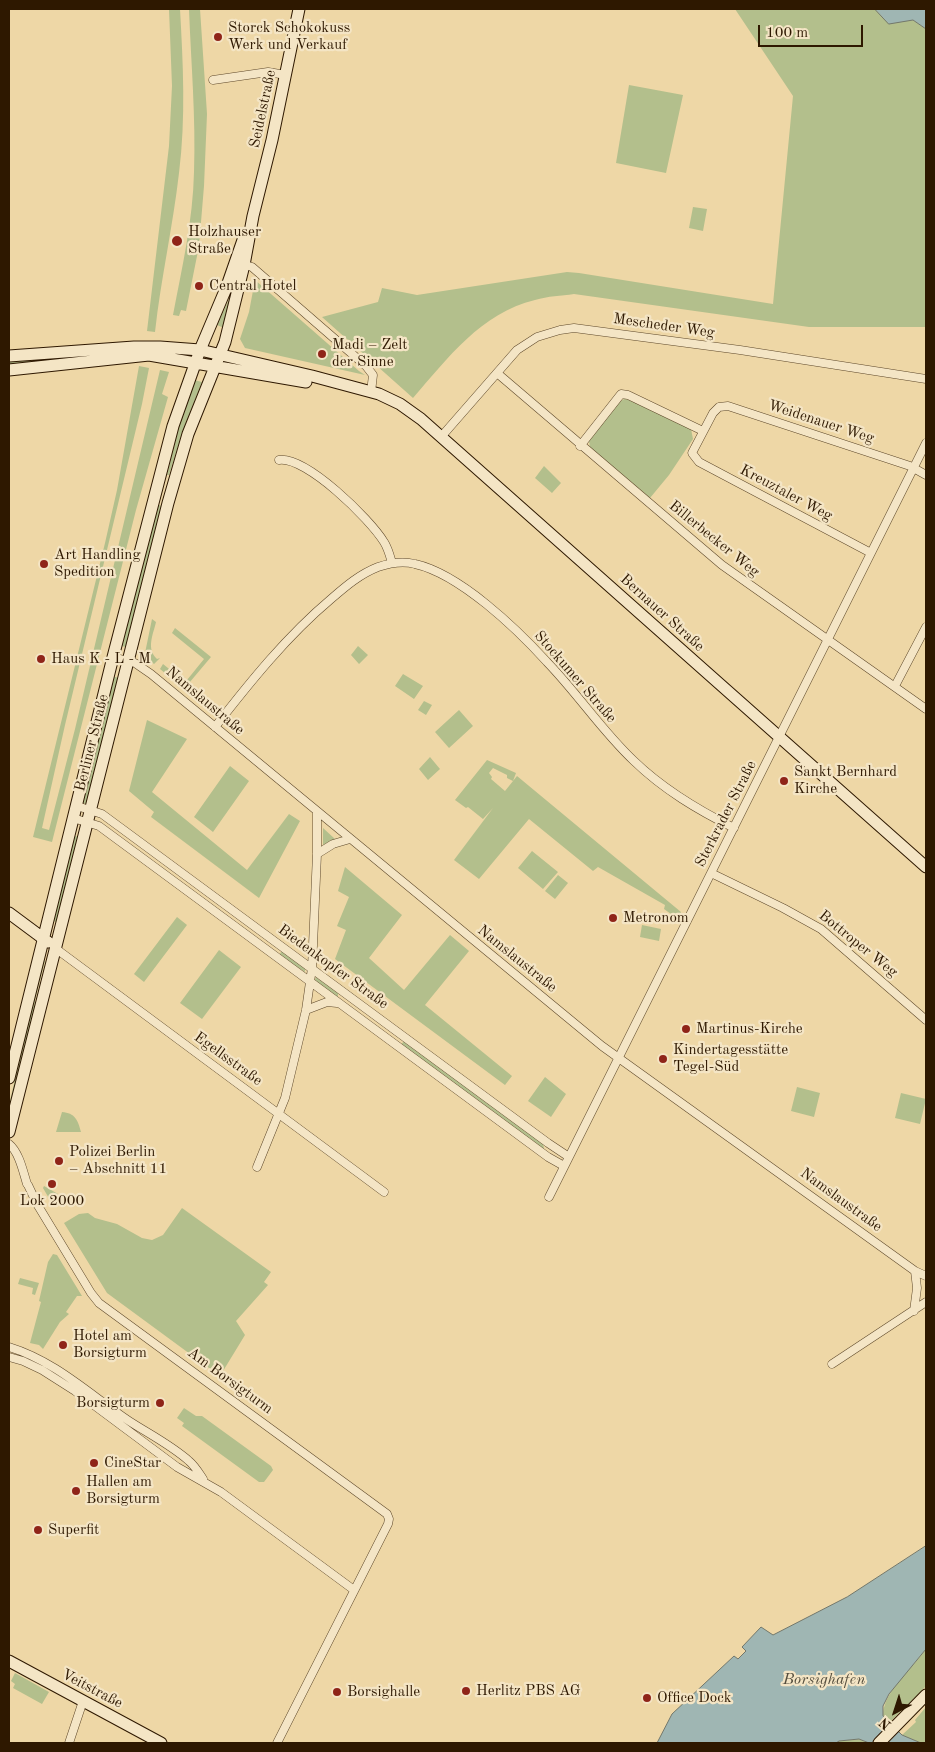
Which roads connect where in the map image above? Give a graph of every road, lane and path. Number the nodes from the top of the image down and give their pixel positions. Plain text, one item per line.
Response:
1 (299, 9) edge
2 (286, 75) junction
3 (213, 80) dead end
4 (239, 264) junction
5 (200, 350) junction
6 (220, 354) junction
7 (9, 356) edge
8 (196, 363) junction
9 (215, 366) junction
10 (9, 370) edge
11 (497, 374) junction
12 (926, 378) edge
13 (369, 391) junction
14 (703, 431) junction
15 (441, 437) junction
16 (926, 442) edge
17 (580, 446) junction
18 (279, 460) dead end
19 (914, 467) junction
20 (926, 475) edge
21 (871, 553) junction
22 (392, 563) junction
23 (926, 627) edge
24 (828, 640) junction
25 (113, 657) junction
26 (129, 661) junction
27 (895, 686) junction
28 (926, 709) edge
29 (214, 727) junction
30 (780, 737) junction
31 (76, 806) junction
32 (317, 812) junction
33 (89, 816) junction
34 (74, 818) junction
35 (734, 828) junction
36 (350, 839) junction
37 (317, 854) junction
38 (926, 867) edge
39 (711, 872) junction
40 (9, 913) edge
41 (44, 940) junction
42 (55, 948) junction
43 (312, 968) junction
44 (309, 981) junction
45 (346, 993) junction
46 (338, 1003) junction
47 (306, 1010) junction
48 (926, 1020) edge
49 (619, 1057) junction
50 (9, 1078) edge
51 (280, 1114) junction
52 (9, 1132) edge
53 (9, 1144) edge
54 (569, 1157) junction
55 (564, 1166) junction
56 (257, 1167) dead end
57 (384, 1192) dead end
58 (550, 1197) dead end
59 (915, 1271) junction
60 (926, 1276) edge
61 (926, 1302) edge
62 (914, 1311) junction
63 (9, 1347) edge
64 (9, 1357) edge
65 (832, 1364) dead end
66 (206, 1483) junction
67 (354, 1590) junction
68 (9, 1661) edge
69 (926, 1695) edge
70 (83, 1701) junction
71 (69, 1743) edge
72 (161, 1743) edge
73 (277, 1743) edge
74 (879, 1743) edge

1 - 2 main road, Seidelstraße
2 - 3 street
2 - 4 main road, Seidelstraße
4 - 5 main road, Seidelstraße
4 - 6 main road, Seidelstraße
4 - 13 street
5 - 6 main road, Bernauer Straße
5 - 7 main road
5 - 8 main road, Seidelstraße
6 - 9 main road, Seidelstraße
6 - 13 main road, Bernauer Straße
8 - 9 main road, Bernauer Straße
8 - 10 main road
8 - 25 main road, Berliner Straße
9 - 13 main road, Bernauer Straße
9 - 26 main road, Berliner Straße
11 - 12 street, Mescheder Weg
11 - 15 street, Mescheder Weg
11 - 17 street, Billerbecker Weg
13 - 15 main road, Bernauer Straße
14 - 17 street
14 - 19 street, Weidenauer Weg
14 - 21 street, Kreuztaler Weg
15 - 30 main road, Bernauer Straße
16 - 19 street, Sterkrader Straße
17 - 24 street, Billerbecker Weg
18 - 22 street
19 - 20 street, Weidenauer Weg
19 - 21 street, Sterkrader Straße
21 - 24 street, Sterkrader Straße
22 - 29 street, Stockumer Straße
22 - 35 street, Stockumer Straße
23 - 27 street
24 - 27 street, Billerbecker Weg
24 - 30 street, Sterkrader Straße
25 - 26 street, Namslaustraße
25 - 31 main road, Berliner Straße
26 - 29 street, Namslaustraße
26 - 33 main road, Berliner Straße
27 - 28 street, Billerbecker Weg
29 - 32 street, Namslaustraße
30 - 35 street, Sterkrader Straße
30 - 38 main road, Bernauer Straße
31 - 33 street, Biedenkopfer Straße
31 - 34 main road, Berliner Straße
32 - 36 street, Namslaustraße
32 - 37 street
33 - 34 street, Biedenkopfer Straße
33 - 42 main road, Berliner Straße
33 - 43 street, Biedenkopfer Straße
33 - 44 street, Biedenkopfer Straße
34 - 41 main road, Berliner Straße
35 - 39 street, Sterkrader Straße
36 - 37 street
36 - 49 street, Namslaustraße
37 - 43 street
39 - 48 street, Bottroper Weg
39 - 49 street, Sterkrader Straße
40 - 41 main road
41 - 42 main road
41 - 50 main road, Berliner Straße
42 - 51 street, Egellsstraße
42 - 52 main road, Berliner Straße
43 - 44 street
43 - 45 street, Biedenkopfer Straße
44 - 46 street, Biedenkopfer Straße
44 - 47 street
45 - 46 street
45 - 54 street, Biedenkopfer Straße
46 - 47 street
46 - 55 street, Biedenkopfer Straße
47 - 51 street
49 - 54 street, Sterkrader Straße
49 - 59 street, Namslaustraße
51 - 56 street
51 - 57 street, Egellsstraße
53 - 67 street, Am Borsigturm
54 - 55 street, Sterkrader Straße
55 - 58 street, Sterkrader Straße
59 - 60 street, Namslaustraße
59 - 62 street
61 - 62 street
62 - 65 street
63 - 66 street
64 - 66 street
66 - 67 street
67 - 73 street, Am Borsigturm
68 - 70 main road, Veitstraße
69 - 74 main road
70 - 71 street
70 - 72 main road, Veitstraße

